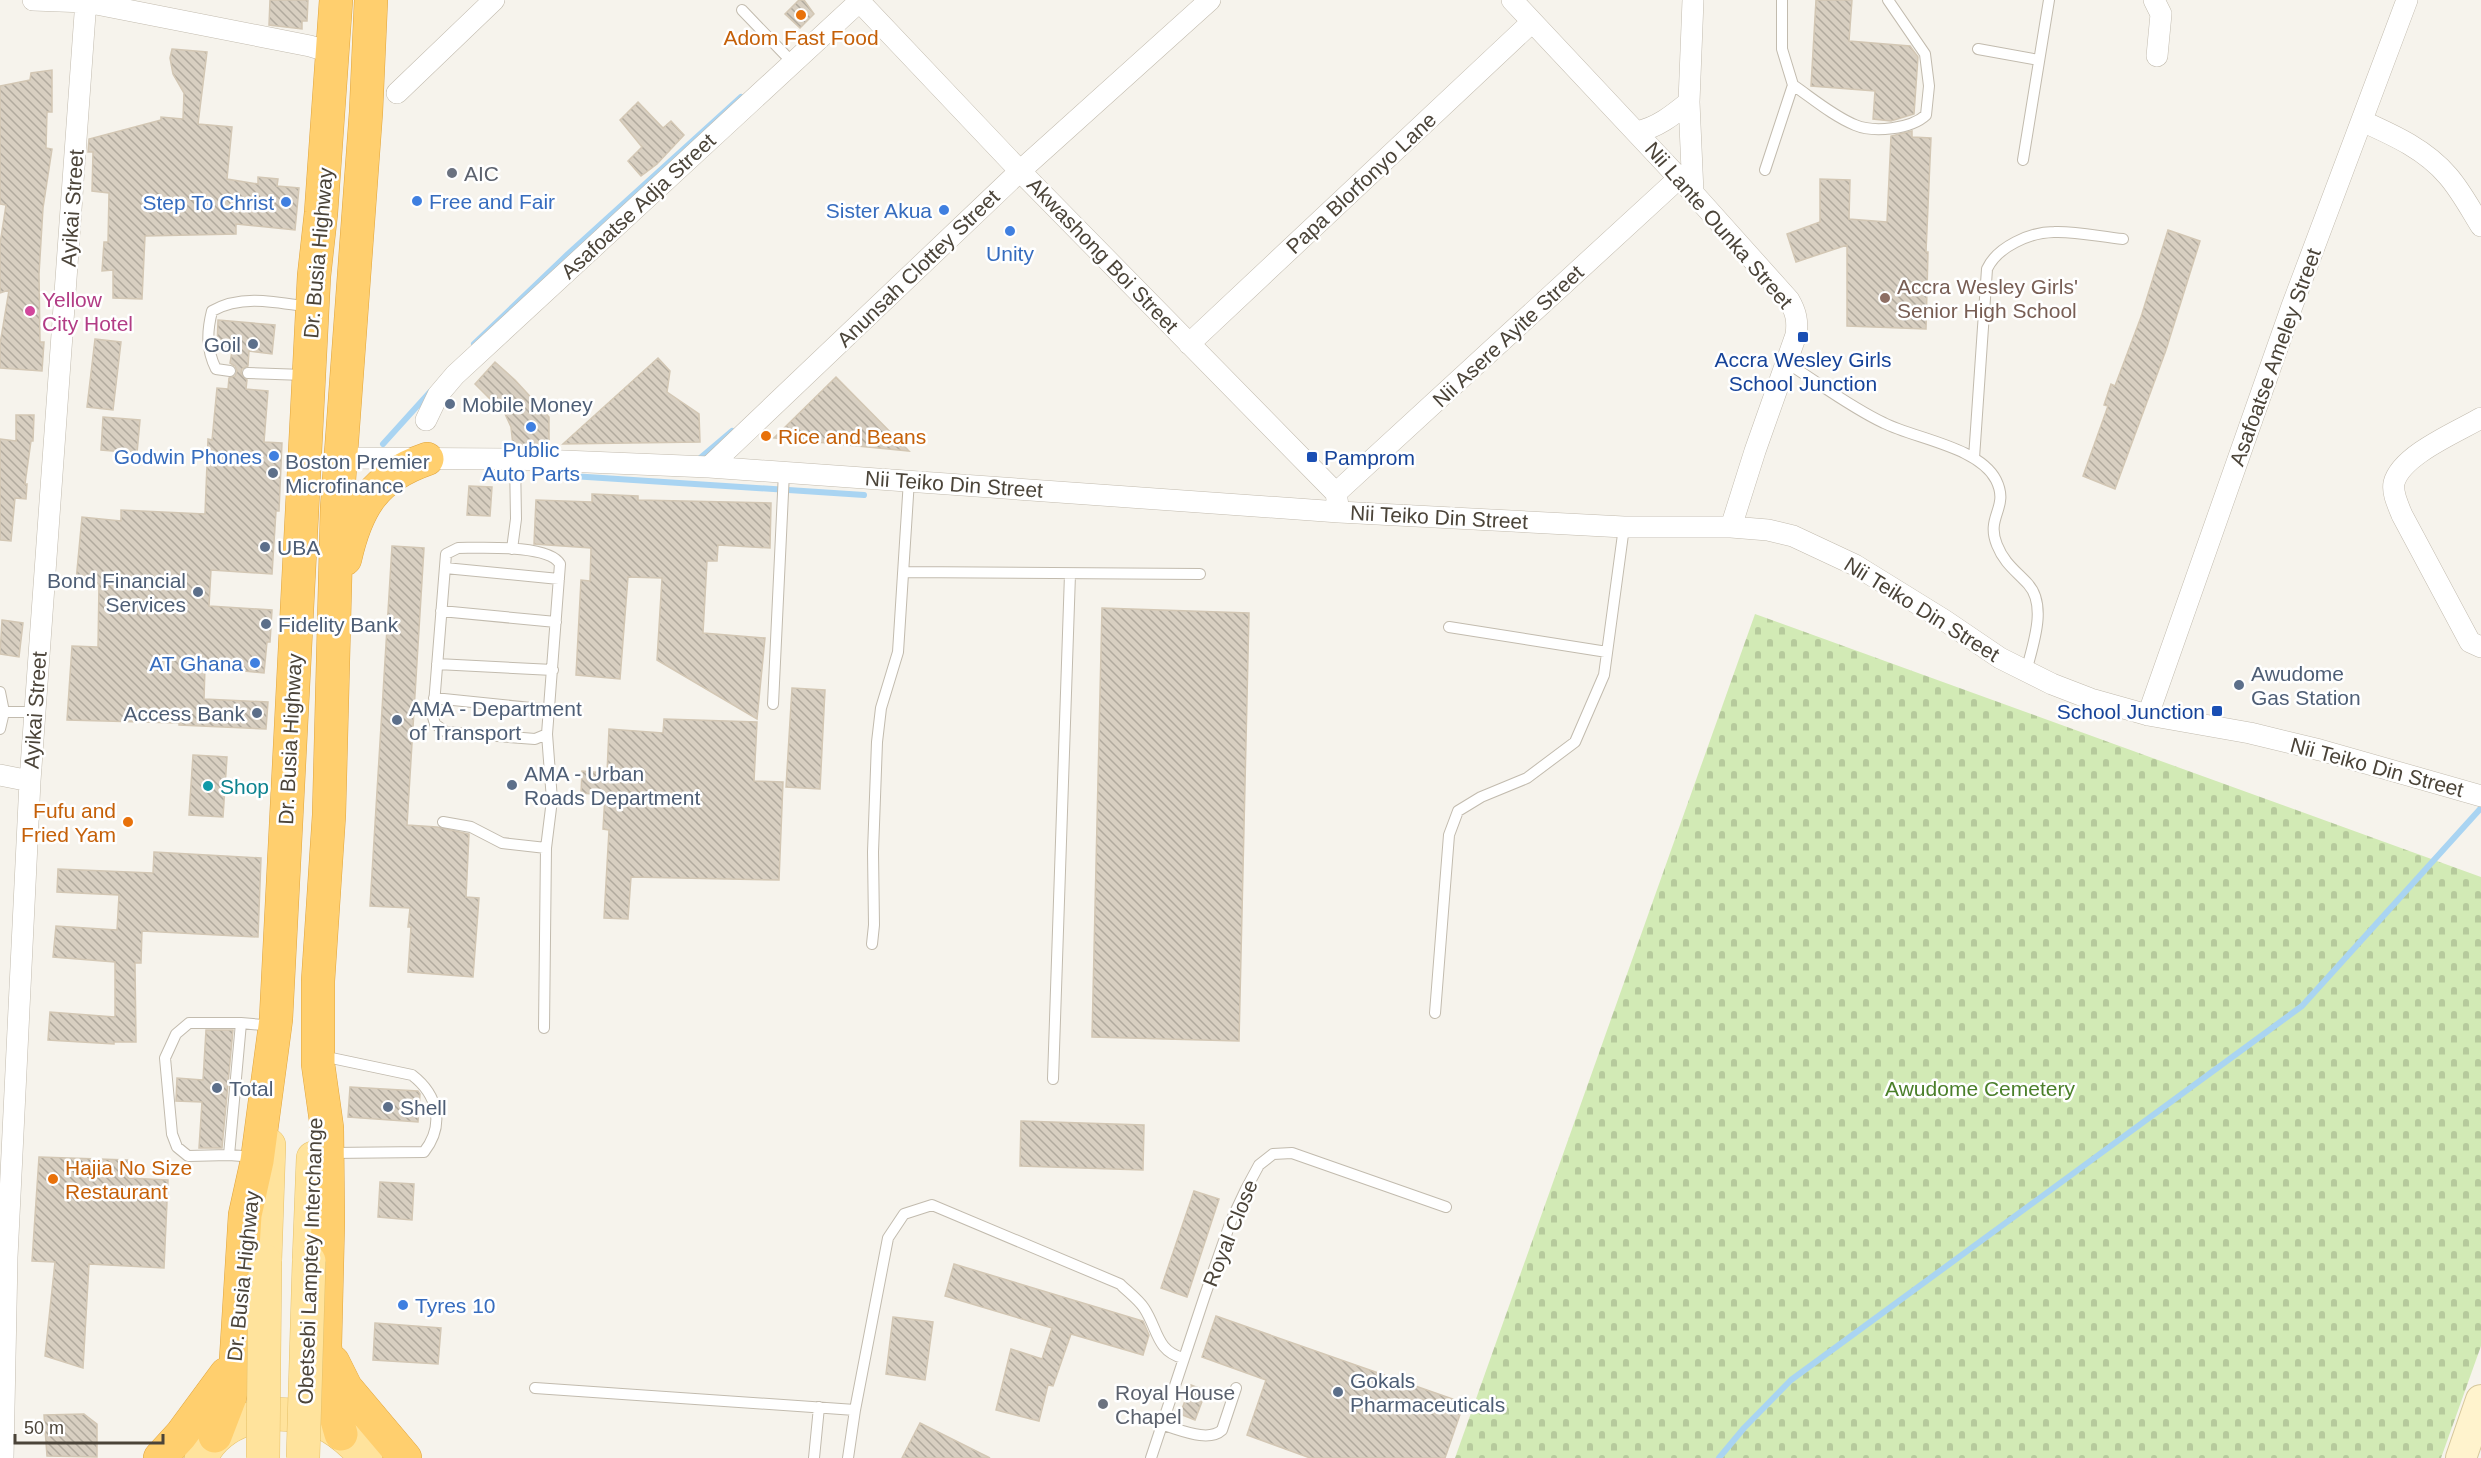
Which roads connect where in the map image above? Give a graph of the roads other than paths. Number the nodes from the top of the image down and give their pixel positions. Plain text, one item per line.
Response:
1 (33, 0) edge
2 (336, 0) edge
3 (371, 0) edge
4 (494, 0) edge
5 (860, 0) edge
6 (1210, 0) edge
7 (1512, 0) edge
8 (1694, 0) edge
9 (1782, 0) edge
10 (1888, 0) edge
11 (2049, 0) edge
12 (2154, 0) edge
13 (2407, 0) edge
14 (86, 1) edge
15 (742, 10) dead end
16 (1532, 22) junction
17 (1978, 50) dead end
18 (333, 53) junction
19 (2157, 56) dead end
20 (2039, 60) junction
21 (793, 63) junction
22 (1793, 85) junction
23 (397, 93) dead end
24 (1689, 102) junction
25 (2362, 121) junction
26 (1636, 132) junction
27 (2023, 159) dead end
28 (1765, 170) dead end
29 (1020, 171) junction
30 (1686, 186) junction
31 (321, 213) junction
32 (2481, 226) edge
33 (2123, 239) dead end
34 (312, 307) junction
35 (1189, 344) junction
36 (1787, 363) junction
37 (230, 371) dead end
38 (248, 373) dead end
39 (308, 374) junction
40 (2481, 418) edge
41 (426, 420) dead end
42 (342, 458) junction
43 (1974, 458) junction
44 (427, 459) junction
45 (515, 459) junction
46 (709, 467) junction
47 (784, 472) junction
48 (909, 480) junction
49 (304, 481) junction
50 (1338, 503) junction
51 (1624, 527) junction
52 (1731, 527) junction
53 (513, 549) junction
54 (445, 568) junction
55 (903, 572) junction
56 (1070, 574) junction
57 (1200, 574) dead end
58 (559, 579) junction
59 (336, 601) junction
60 (441, 610) junction
61 (556, 622) junction
62 (1449, 627) dead end
63 (2481, 647) edge
64 (1607, 652) junction
65 (437, 664) junction
66 (553, 670) junction
67 (2026, 672) junction
68 (0, 692) edge
69 (434, 699) junction
70 (773, 704) dead end
71 (550, 710) junction
72 (4, 712) junction
73 (35, 712) junction
74 (2148, 715) junction
75 (0, 729) edge
76 (547, 734) junction
77 (0, 775) edge
78 (30, 781) junction
79 (2476, 794) edge
80 (443, 822) dead end
81 (546, 848) junction
82 (872, 944) dead end
83 (1435, 1013) dead end
84 (276, 1019) junction
85 (241, 1023) junction
86 (544, 1028) dead end
87 (272, 1059) junction
88 (318, 1060) junction
89 (1053, 1079) dead end
90 (327, 1154) junction
91 (243, 1158) junction
92 (1446, 1207) dead end
93 (325, 1346) junction
94 (1183, 1358) junction
95 (236, 1360) junction
96 (535, 1388) dead end
97 (1236, 1388) dead end
98 (2481, 1400) edge
99 (819, 1407) junction
100 (855, 1410) junction
101 (1162, 1425) junction
102 (341, 1434) junction
103 (208, 1447) edge
104 (3, 1458) edge
105 (160, 1458) edge
106 (263, 1458) edge
107 (303, 1458) edge
108 (366, 1458) edge
109 (405, 1458) edge
110 (814, 1458) edge
111 (848, 1458) edge
112 (1151, 1458) edge
113 (2460, 1458) edge

1 - 14 street
2 - 18 highway, Dr. Busia Highway
3 - 42 highway, Dr. Busia Highway
4 - 23 street
5 - 21 street, Asafoatse Adja Street
5 - 29 street, Akwashong Boi Street
6 - 29 street, Anunsah Clottey Street
7 - 16 street, Nii Lante Ounka Street
8 - 24 street
9 - 22 lane
10 - 22 lane
11 - 20 lane
12 - 19 street
13 - 25 street, Asafoatse Ameley Street
14 - 18 street
14 - 73 street, Ayikai Street
15 - 21 lane
16 - 26 street, Nii Lante Ounka Street
16 - 35 street, Papa Blorfonyo Lane
17 - 20 lane
18 - 31 highway, Dr. Busia Highway
20 - 27 lane
21 - 41 street, Asafoatse Adja Street
22 - 28 lane
24 - 26 street
24 - 30 street
25 - 32 street
25 - 74 street, Asafoatse Ameley Street
26 - 30 street, Nii Lante Ounka Street
29 - 35 street, Akwashong Boi Street
29 - 46 street, Anunsah Clottey Street
30 - 36 street, Nii Lante Ounka Street
30 - 50 street, Nii Asere Ayite Street
31 - 34 highway, Dr. Busia Highway
31 - 49 highway
33 - 43 lane
34 - 37 lane
34 - 39 highway, Dr. Busia Highway
35 - 50 street, Akwashong Boi Street
36 - 43 lane
36 - 52 street, Nii Lante Ounka Street
38 - 39 lane
39 - 49 highway, Dr. Busia Highway
40 - 63 street
42 - 44 street, Nii Teiko Din Street
42 - 59 highway, Dr. Busia Highway
43 - 67 lane
44 - 45 street, Nii Teiko Din Street
44 - 59 highway
45 - 46 street, Nii Teiko Din Street
45 - 53 lane
46 - 47 street, Nii Teiko Din Street
47 - 48 street, Nii Teiko Din Street
47 - 70 lane
48 - 50 street, Nii Teiko Din Street
48 - 55 lane
49 - 84 highway, Dr. Busia Highway
50 - 51 street, Nii Teiko Din Street
51 - 52 street, Nii Teiko Din Street
51 - 64 lane
52 - 67 street, Nii Teiko Din Street
53 - 54 lane
53 - 58 lane
54 - 58 lane
54 - 60 lane
55 - 56 lane
55 - 82 lane
56 - 57 lane
56 - 89 lane
58 - 61 lane
59 - 88 highway, Dr. Busia Highway
60 - 61 lane
60 - 65 lane
61 - 66 lane
62 - 64 lane
64 - 83 lane
65 - 66 lane
65 - 69 lane
66 - 71 lane
67 - 74 street, Nii Teiko Din Street
68 - 72 lane
69 - 71 lane
69 - 76 lane
71 - 76 lane
72 - 73 lane
72 - 75 lane
73 - 78 street, Ayikai Street
74 - 79 street, Nii Teiko Din Street
76 - 81 lane
77 - 78 street
78 - 104 street, Ayikai Street
80 - 81 lane
81 - 86 lane
84 - 85 lane
84 - 87 highway, Dr. Busia Highway
85 - 91 lane
85 - 91 lane
87 - 91 highway, Dr. Busia Highway
87 - 106 main road, Obetsebi Lamptey Interchange, bridge
88 - 90 highway, Dr. Busia Highway
88 - 90 lane
88 - 107 main road, Obetsebi Lamptey Interchange, bridge
90 - 93 highway, Dr. Busia Highway
91 - 95 highway, Dr. Busia Highway
92 - 94 lane, Royal Close
93 - 102 highway, Dr. Busia Highway
93 - 109 highway
94 - 100 lane
94 - 101 lane, Royal Close
95 - 103 highway, Dr. Busia Highway
95 - 105 highway
96 - 99 lane
97 - 101 lane
98 - 113 street
99 - 100 lane
99 - 110 lane
100 - 111 lane
101 - 112 lane, Royal Close
102 - 103 main road
102 - 108 main road

